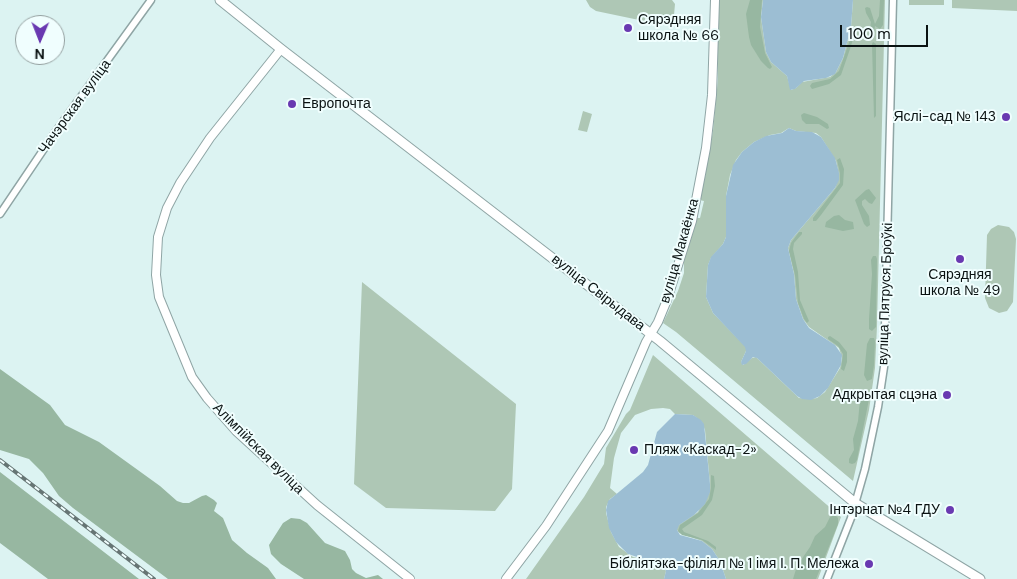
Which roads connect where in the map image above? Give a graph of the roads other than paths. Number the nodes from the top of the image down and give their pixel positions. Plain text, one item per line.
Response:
1 (151, 0) edge
2 (220, 0) edge
3 (715, 0) edge
4 (893, 0) edge
5 (281, 49) junction
6 (0, 214) edge
7 (650, 334) junction
8 (855, 503) junction
9 (410, 579) edge
10 (506, 579) edge
11 (827, 579) edge
12 (980, 579) edge

1 - 6 street, Чачэрская вуліца
2 - 5 main road, вуліца Свірыдава
3 - 7 street, вуліца Макаёнка
4 - 8 street, вуліца Пятруся Броўкі
5 - 7 main road, вуліца Свірыдава
5 - 9 street, Алімпійская вуліца
7 - 8 main road, вуліца Свірыдава
7 - 10 street, вуліца Макаёнка
8 - 11 street, вуліца Пятруся Броўкі
8 - 12 main road, вуліца Свірыдава

